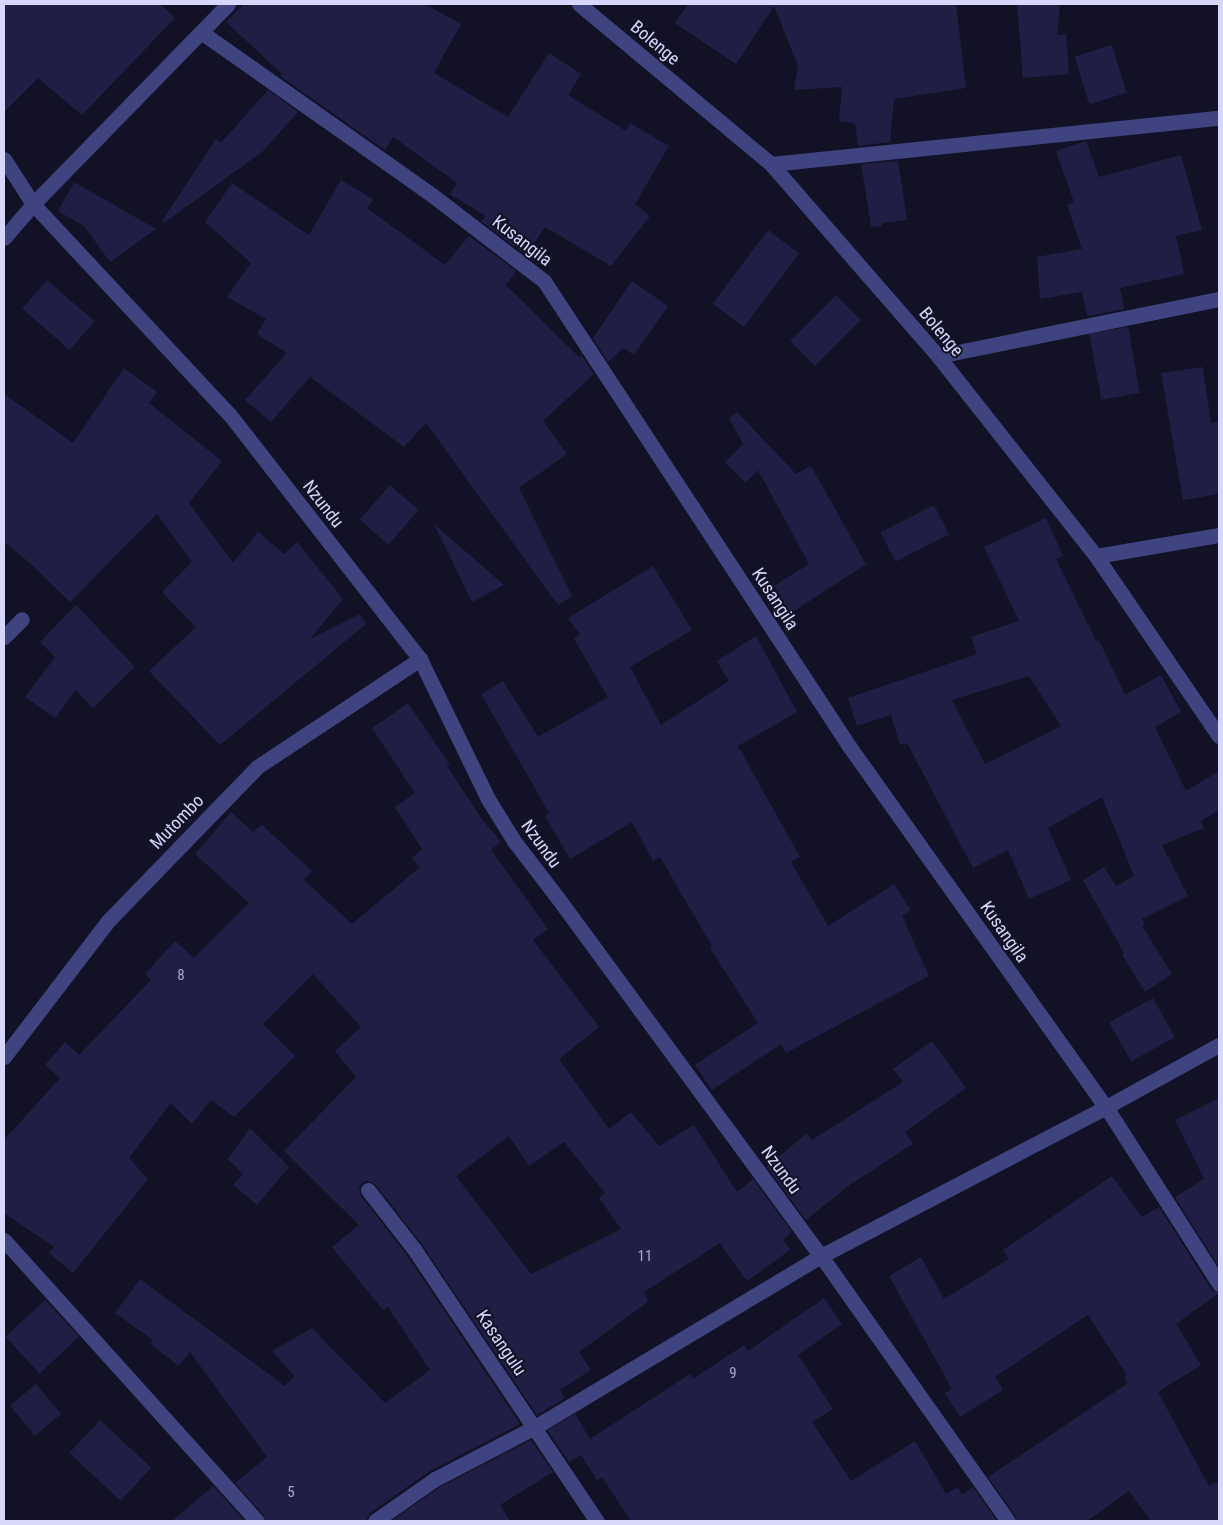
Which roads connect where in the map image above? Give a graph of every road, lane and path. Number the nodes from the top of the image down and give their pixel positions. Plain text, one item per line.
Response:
1 (228, 4) edge
2 (579, 4) edge
3 (201, 32) junction
4 (1219, 118) edge
5 (4, 159) edge
6 (771, 164) junction
7 (33, 204) junction
8 (4, 238) edge
9 (1219, 299) edge
10 (938, 356) junction
11 (1219, 535) edge
12 (1096, 556) junction
13 (22, 619) dead end
14 (4, 637) edge
15 (420, 659) junction
16 (1219, 736) edge
17 (1219, 1045) edge
18 (4, 1057) edge
19 (1106, 1107) junction
20 (368, 1190) dead end
21 (4, 1240) edge
22 (822, 1256) junction
23 (1219, 1284) edge
24 (535, 1427) junction
25 (257, 1521) edge
26 (375, 1521) edge
27 (597, 1521) edge
28 (1008, 1521) edge

1 - 3 street
2 - 6 street, Bolenge
3 - 7 street
3 - 19 street, Kusangila
4 - 6 street
5 - 7 street, Nzundu
6 - 10 street, Bolenge
7 - 8 street
7 - 15 street, Nzundu
9 - 10 street
10 - 12 street, Bolenge
11 - 12 street
12 - 16 street, Bolenge
13 - 14 street
15 - 18 street, Mutombo
15 - 22 street, Nzundu
17 - 19 street
19 - 22 street
19 - 23 street, Kusangila
20 - 24 street, Kasangulu
21 - 25 street
22 - 24 street
22 - 28 street, Nzundu
24 - 26 street
24 - 27 street, Kasangulu

